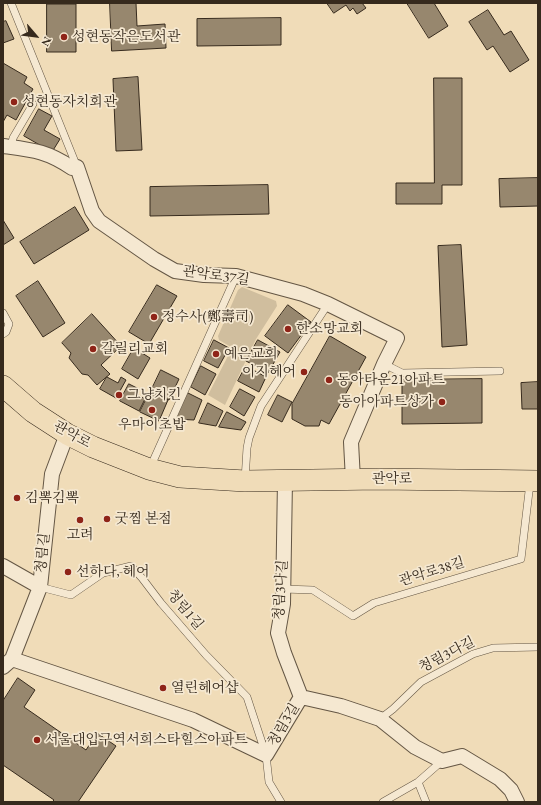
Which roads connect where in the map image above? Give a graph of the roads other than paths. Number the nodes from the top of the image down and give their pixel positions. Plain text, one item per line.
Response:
1 (11, 3) edge
2 (33, 104) dead end
3 (7, 146) edge
4 (77, 167) junction
5 (236, 276) junction
6 (328, 304) junction
7 (3, 313) edge
8 (3, 334) edge
9 (384, 364) junction
10 (500, 371) dead end
11 (3, 386) edge
12 (67, 434) junction
13 (149, 469) junction
14 (285, 480) junction
15 (353, 480) junction
16 (245, 481) junction
17 (534, 481) edge
18 (3, 566) edge
19 (40, 587) junction
20 (283, 589) junction
21 (538, 646) edge
22 (7, 663) edge
23 (302, 697) junction
24 (380, 719) junction
25 (266, 756) junction
26 (442, 761) junction
27 (418, 782) junction
28 (512, 799) edge
29 (281, 802) edge
30 (383, 802) edge
31 (426, 802) edge

1 - 4 lane, 관악로37길
2 - 3 lane
3 - 4 street
4 - 5 street, 관악로37길
5 - 6 street, 관악로37길
5 - 13 lane
6 - 9 street, 관악로37길
6 - 16 lane
7 - 8 lane
9 - 10 lane
9 - 15 street, 관악로37길
11 - 12 main road, 관악로
12 - 13 main road, 관악로
12 - 19 street, 청림길
13 - 16 main road, 관악로
14 - 15 main road, 관악로
14 - 16 main road, 관악로
14 - 20 street, 청림3나길
15 - 17 main road, 관악로
17 - 20 lane, 관악로38길
18 - 19 street
19 - 22 street, 청림길
19 - 25 lane, 청림1길
20 - 23 street, 청림3나길
21 - 24 lane, 청림3다길
22 - 25 street, 청림3길
23 - 24 street, 청림3길
23 - 25 street, 청림3길
24 - 26 street, 청림3길
25 - 29 lane
26 - 27 lane
26 - 28 street
27 - 30 lane
27 - 31 lane

